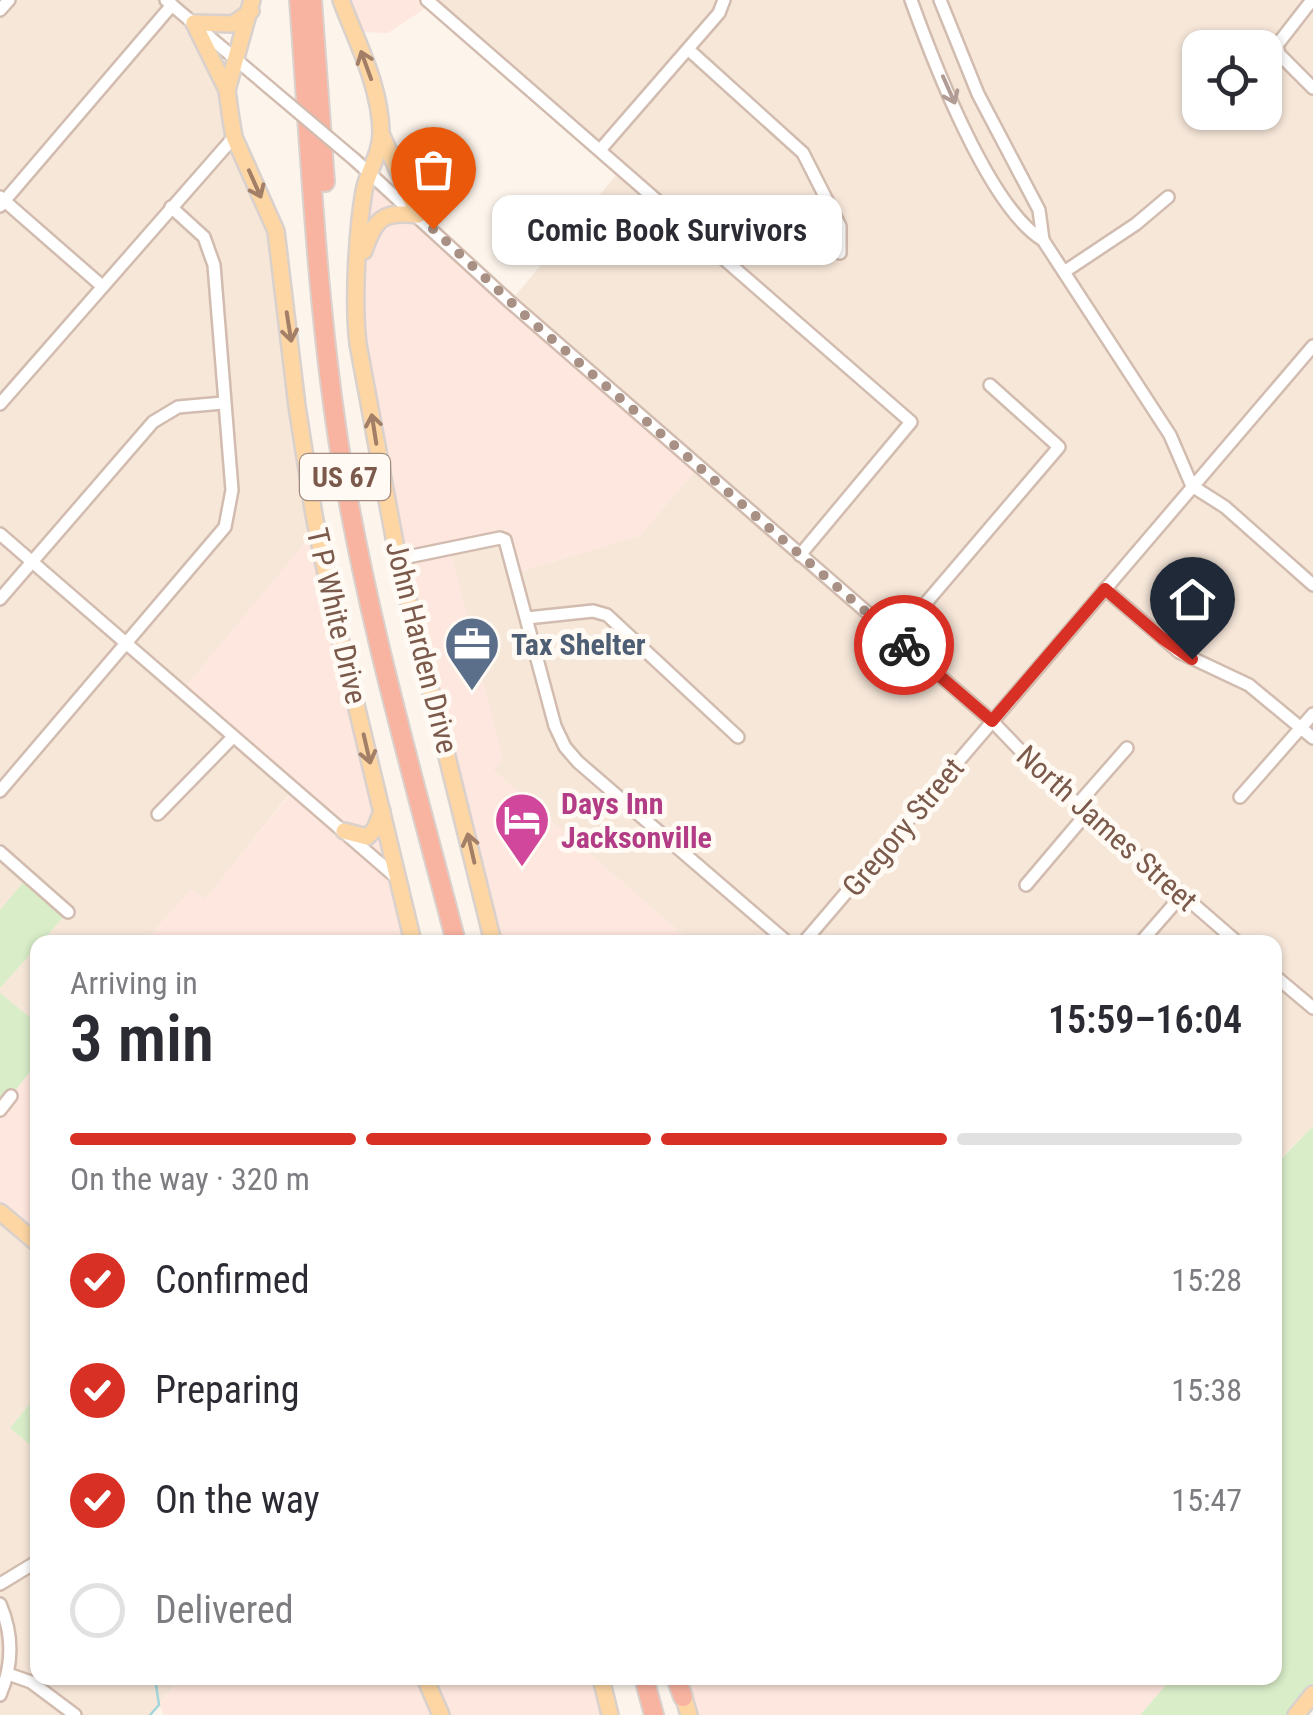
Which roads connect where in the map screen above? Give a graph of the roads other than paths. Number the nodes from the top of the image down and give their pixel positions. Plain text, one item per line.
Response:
1 (9, 0) edge
2 (298, 0) edge
3 (312, 0) edge
4 (341, 0) edge
5 (427, 0) edge
6 (724, 0) edge
7 (911, 0) edge
8 (940, 0) edge
9 (1312, 0) edge
10 (169, 2) edge
11 (252, 5) edge
12 (0, 10) edge
13 (194, 23) junction
14 (955, 41) junction
15 (688, 50) junction
16 (931, 51) junction
17 (236, 59) junction
18 (1313, 88) edge
19 (226, 90) junction
20 (380, 132) junction
21 (234, 137) junction
22 (600, 150) junction
23 (368, 171) junction
24 (1168, 197) dead end
25 (1, 201) edge
26 (170, 207) junction
27 (418, 215) junction
28 (1043, 240) junction
29 (840, 253) dead end
30 (359, 266) junction
31 (1064, 272) junction
32 (102, 286) junction
33 (1313, 346) edge
34 (990, 385) dead end
35 (223, 403) junction
36 (0, 404) edge
37 (1192, 486) junction
38 (0, 534) edge
39 (800, 555) junction
40 (398, 558) junction
41 (32, 562) junction
42 (1313, 585) edge
43 (1105, 589) junction
44 (0, 599) edge
45 (527, 618) junction
46 (896, 638) junction
47 (127, 646) junction
48 (1313, 714) edge
49 (992, 721) junction
50 (1301, 727) junction
51 (233, 737) junction
52 (738, 737) dead end
53 (1313, 738) edge
54 (1128, 748) dead end
55 (0, 791) edge
56 (1240, 797) dead end
57 (1082, 809) junction
58 (382, 811) junction
59 (158, 814) dead end
60 (344, 831) junction
61 (0, 852) edge
62 (398, 879) junction
63 (1026, 884) dead end
64 (1182, 895) junction
65 (68, 912) dead end
66 (410, 935) edge
67 (454, 935) edge
68 (464, 935) edge
69 (491, 935) edge
70 (780, 935) edge
71 (810, 935) edge
72 (1148, 935) edge
73 (1229, 935) edge
74 (1282, 985) edge
75 (1313, 1008) edge
76 (11, 1096) dead end
77 (0, 1110) edge
78 (0, 1212) edge
79 (30, 1237) edge
80 (30, 1566) edge
81 (0, 1584) edge
82 (0, 1604) edge
83 (8, 1674) junction
84 (30, 1682) edge
85 (34, 1685) edge
86 (428, 1685) edge
87 (603, 1685) edge
88 (646, 1685) edge
89 (657, 1685) edge
90 (1313, 1694) edge
91 (0, 1695) edge
92 (75, 1715) edge
93 (441, 1715) edge
94 (610, 1715) edge
95 (654, 1715) edge
96 (664, 1715) edge
97 (1296, 1715) edge

1 - 12 street
2 - 67 highway, US 67
3 - 68 highway, US 67
20 -> 4 main road, John Harden Drive
5 - 22 street
6 - 15 street
7 - 16 street
8 - 14 street
9 - 18 street
10 - 13 street, North James Street
10 - 25 street
11 - 13 main road
11 - 17 main road, T P White Drive
13 - 17 street, North James Street
13 - 19 main road
14 - 16 street
14 - 28 street
15 - 22 street
15 - 29 street
16 -> 28 street
17 - 19 main road, T P White Drive
17 - 23 street, North James Street, bridge
19 - 21 main road, T P White Drive
20 - 23 main road, John Harden Drive
20 - 27 main road
21 - 26 street
21 -> 58 main road, T P White Drive
22 - 39 street
23 - 27 street, North James Street
23 - 30 main road, John Harden Drive
24 - 31 street
25 - 32 street
26 - 32 street
26 - 35 street
27 - 30 main road
27 - 39 street, North James Street
28 - 31 street
40 -> 30 main road, John Harden Drive
31 - 37 street
32 - 36 street
33 - 37 street, Gregory Street
34 - 46 street
35 - 41 street
35 - 47 street
37 - 42 street
37 - 43 street, Gregory Street
38 - 41 street
39 - 46 street, North James Street
40 - 45 street
69 -> 40 main road, John Harden Drive
41 - 44 street
41 - 47 street
43 - 49 street, Gregory Street
43 - 50 street
45 - 52 street
45 - 70 street
46 - 49 street, North James Street
47 - 51 street
47 - 55 street
48 - 50 street
49 - 57 street, North James Street
49 - 71 street, Gregory Street
50 - 53 street
50 - 56 street
51 - 59 street
51 - 60 street
54 - 57 street
57 - 63 street
57 - 64 street, North James Street
58 - 60 main road
58 - 62 main road, T P White Drive
60 - 62 street
61 - 65 street
62 - 66 main road, T P White Drive
64 - 72 street
64 - 73 street, North James Street
74 - 75 street
76 - 77 street
78 - 79 main road
80 - 81 street
82 - 83 street
83 - 84 street
83 - 91 street
85 - 92 street
86 - 93 main road
87 - 94 main road
88 - 95 highway
89 - 96 highway
90 - 97 main road

